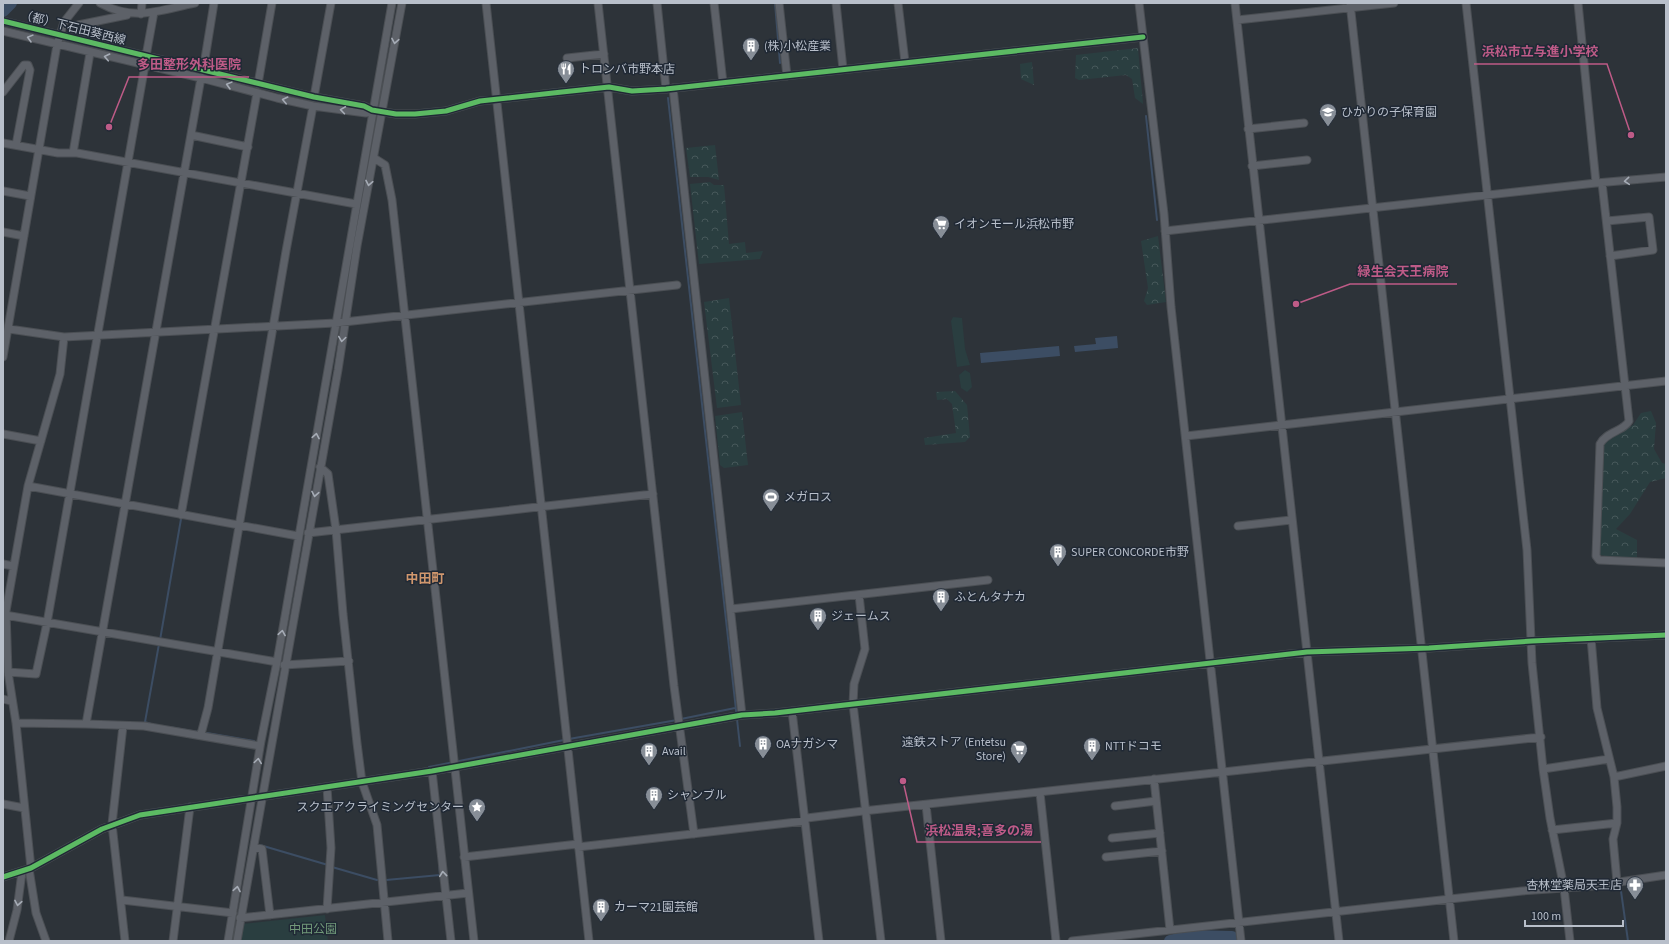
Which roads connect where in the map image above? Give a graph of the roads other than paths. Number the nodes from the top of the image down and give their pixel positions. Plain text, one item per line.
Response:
1 (79, 3) edge
2 (100, 3) edge
3 (142, 3) edge
4 (195, 3) edge
5 (214, 3) edge
6 (272, 3) edge
7 (331, 3) edge
8 (392, 3) edge
9 (402, 3) edge
10 (486, 3) edge
11 (598, 3) edge
12 (657, 3) edge
13 (714, 3) edge
14 (779, 3) edge
15 (836, 3) edge
16 (898, 3) edge
17 (1139, 3) edge
18 (1235, 3) edge
19 (1394, 3) edge
20 (1466, 3) edge
21 (1578, 3) edge
22 (1350, 5) edge
23 (154, 12) junction
24 (128, 14) junction
25 (141, 14) junction
26 (1237, 20) junction
27 (3, 21) edge
28 (78, 25) dead end
29 (3, 31) edge
30 (59, 35) junction
31 (1143, 37) junction
32 (57, 45) junction
33 (90, 53) junction
34 (604, 54) junction
35 (146, 56) junction
36 (567, 58) dead end
37 (905, 62) junction
38 (145, 65) junction
39 (843, 69) junction
40 (202, 74) junction
41 (787, 76) junction
42 (723, 83) junction
43 (258, 84) junction
44 (609, 87) junction
45 (670, 88) junction
46 (3, 92) edge
47 (257, 93) junction
48 (314, 97) junction
49 (495, 99) junction
50 (313, 106) junction
51 (372, 110) junction
52 (383, 111) junction
53 (1304, 123) dead end
54 (1248, 129) junction
55 (191, 135) junction
56 (3, 143) edge
57 (16, 145) junction
58 (248, 146) junction
59 (39, 150) junction
60 (73, 153) junction
61 (374, 158) junction
62 (1307, 160) dead end
63 (128, 162) junction
64 (1252, 166) junction
65 (184, 172) junction
66 (1666, 177) edge
67 (241, 182) junction
68 (1599, 183) junction
69 (3, 191) edge
70 (296, 193) junction
71 (30, 196) junction
72 (1488, 196) junction
73 (356, 204) junction
74 (1373, 208) junction
75 (1259, 221) junction
76 (1606, 221) junction
77 (1165, 231) junction
78 (3, 232) edge
79 (24, 236) junction
80 (1610, 256) junction
81 (677, 285) dead end
82 (631, 291) junction
83 (518, 302) junction
84 (405, 315) junction
85 (345, 321) junction
86 (335, 323) junction
87 (274, 327) junction
88 (9, 329) junction
89 (215, 330) junction
90 (156, 333) junction
91 (98, 335) junction
92 (64, 337) junction
93 (3, 357) edge
94 (1666, 381) edge
95 (1625, 385) junction
96 (1511, 399) junction
97 (1395, 412) junction
98 (1282, 425) junction
99 (3, 434) edge
100 (1186, 436) junction
101 (41, 441) junction
102 (320, 467) junction
103 (28, 486) junction
104 (70, 494) junction
105 (654, 494) junction
106 (125, 504) junction
107 (541, 507) junction
108 (181, 514) junction
109 (427, 519) junction
110 (1291, 520) junction
111 (239, 525) junction
112 (1238, 526) dead end
113 (336, 530) junction
114 (308, 533) junction
115 (298, 536) junction
116 (1666, 563) edge
117 (3, 564) edge
118 (13, 566) junction
119 (988, 580) dead end
120 (859, 595) junction
121 (731, 608) junction
122 (5, 615) junction
123 (47, 623) junction
124 (102, 632) junction
125 (1666, 635) edge
126 (1591, 638) junction
127 (1532, 641) junction
128 (1422, 648) junction
129 (217, 652) junction
130 (1307, 652) junction
131 (350, 661) junction
132 (1210, 663) junction
133 (281, 664) junction
134 (8, 672) junction
135 (3, 699) edge
136 (11, 701) junction
137 (853, 704) junction
138 (742, 706) junction
139 (792, 711) junction
140 (742, 715) junction
141 (753, 715) junction
142 (16, 723) junction
143 (86, 724) junction
144 (123, 726) junction
145 (680, 726) junction
146 (201, 734) junction
147 (1541, 737) junction
148 (260, 746) junction
149 (567, 746) junction
150 (1433, 748) junction
151 (1609, 759) junction
152 (1320, 762) junction
153 (1666, 766) edge
154 (454, 767) junction
155 (1543, 769) junction
156 (432, 771) junction
157 (1220, 772) junction
158 (1614, 777) junction
159 (1154, 779) junction
160 (362, 782) junction
161 (327, 787) junction
162 (1040, 793) junction
163 (262, 797) junction
164 (253, 798) junction
165 (1156, 801) junction
166 (3, 804) edge
167 (926, 805) junction
168 (1114, 806) dead end
169 (190, 807) junction
170 (24, 808) junction
171 (866, 812) junction
172 (805, 821) junction
173 (1617, 823) junction
174 (112, 824) junction
175 (1552, 830) junction
176 (1160, 833) junction
177 (694, 834) junction
178 (1112, 838) dead end
179 (578, 846) junction
180 (254, 847) junction
181 (1162, 851) junction
182 (464, 857) junction
183 (1106, 857) dead end
184 (27, 870) junction
185 (1666, 875) edge
186 (3, 877) edge
187 (1617, 882) junction
188 (1564, 888) junction
189 (468, 893) junction
190 (446, 895) junction
191 (122, 900) junction
192 (1450, 900) junction
193 (384, 902) junction
194 (178, 907) junction
195 (327, 909) junction
196 (1336, 912) junction
197 (233, 914) junction
198 (270, 915) junction
199 (240, 918) junction
200 (1239, 923) junction
201 (1170, 930) junction
202 (8, 936) edge
203 (46, 941) edge
204 (125, 941) edge
205 (174, 941) edge
206 (228, 941) edge
207 (237, 941) edge
208 (388, 941) edge
209 (451, 941) edge
210 (474, 941) edge
211 (589, 941) edge
212 (819, 941) edge
213 (881, 941) edge
214 (941, 941) edge
215 (1056, 941) edge
216 (1072, 941) edge
217 (1241, 941) edge
218 (1339, 941) edge
219 (1454, 941) edge
220 (1570, 941) edge

1 - 30 street
2 - 24 street
3 - 25 street
4 - 23 street
5 - 40 street
6 - 43 street
7 - 48 street
8 - 51 street
9 -> 52 street
10 - 49 street
11 - 34 street
12 - 45 street
13 - 42 street
14 - 41 street
15 - 39 street
16 - 37 street
17 - 31 street
18 - 26 street
19 - 22 street
20 - 72 street
21 - 68 street
22 - 26 street
22 - 74 street
23 - 25 street
23 - 35 street
24 - 25 street
24 - 28 street
26 - 54 street
27 - 30 street, （都）下石田葵西線
32 -> 29 street, （都）下石田葵西線
30 - 32 street
30 - 35 street, （都）下石田葵西線
31 - 37 street
31 - 77 street
32 - 33 street, （都）下石田葵西線
32 - 59 street
38 -> 33 street, （都）下石田葵西線
33 - 60 street
34 - 36 street
34 - 44 street
35 - 40 street, （都）下石田葵西線
37 - 39 street
38 - 40 street, （都）下石田葵西線
38 - 63 street
39 - 41 street
40 - 43 street, （都）下石田葵西線
47 -> 40 street, （都）下石田葵西線
40 - 55 street
41 - 42 street
42 - 45 street
43 - 48 street, （都）下石田葵西線
44 - 45 street
44 - 49 street
44 - 82 street
45 - 121 street
46 - 57 street
50 -> 47 street, （都）下石田葵西線
47 - 58 street
48 - 51 street, （都）下石田葵西線
49 - 52 street
49 - 83 street
51 -> 50 street, （都）下石田葵西線
50 - 70 street
51 - 52 street
51 - 73 street
52 - 61 street
53 - 54 street
54 - 64 street
55 - 58 street
55 - 65 street
56 - 57 street
57 - 59 street
58 - 67 street
59 - 60 street
59 - 71 street
60 - 63 street
61 - 84 street
61 -> 85 street
62 - 64 street
63 - 65 street
63 - 91 street
64 - 75 street
65 - 67 street
65 - 90 street
66 -> 68 street
67 - 70 street
67 - 89 street
68 - 72 street
68 - 76 street
69 - 71 street
70 - 73 street
70 - 87 street
71 - 79 street
72 - 74 street
72 - 96 street
73 - 86 street
74 - 75 street
74 - 97 street
75 - 77 street
75 - 98 street
76 - 80 street
76 - 80 street
77 - 100 street
78 - 79 street
79 - 88 street
80 - 95 street
81 - 82 street
82 - 83 street
82 - 105 street
83 - 84 street
83 - 107 street
84 - 85 street
84 - 109 street
85 - 86 street
85 -> 102 street
86 - 87 street
115 -> 86 street
87 - 89 street
87 - 111 street
88 - 92 street
88 - 93 street
89 - 90 street
89 - 108 street
90 - 91 street
90 - 106 street
91 - 92 street
91 - 104 street
92 - 101 street
94 - 95 street
95 - 96 street
95 - 116 street
96 - 97 street
96 - 127 street
97 - 98 street
97 - 128 street
98 - 100 street
98 - 110 street
99 - 101 street
100 - 132 street
101 - 103 street
102 - 113 street
102 -> 114 street
103 - 104 street
103 - 118 street
104 - 106 street
104 - 123 street
105 - 107 street
105 - 145 street
106 - 108 street
106 - 124 street
107 - 109 street
107 - 149 street
108 - 111 street
109 - 113 street
109 - 154 street
110 - 112 street
110 - 130 street
111 - 115 street
111 - 129 street
113 - 114 street
113 - 131 street
114 - 133 street
133 -> 115 street
117 - 118 street
118 - 122 street
119 - 120 street
120 - 121 street
120 - 137 street
121 - 138 street
122 - 123 street
122 - 134 street
123 - 124 street
123 - 134 street
124 - 129 street
124 - 143 street
125 - 126 street
126 - 127 street
126 - 151 street
127 - 128 street
127 - 147 street
128 - 130 street
128 - 150 street
129 - 133 street
129 - 146 street
130 - 132 street
130 - 152 street
131 - 133 street
131 - 160 street
132 - 137 street
132 - 157 street
133 - 148 street
133 - 163 street
134 - 136 street
135 - 136 street
136 - 142 street
137 - 139 street
137 - 171 street
138 - 140 street
138 - 141 street
139 - 141 street
139 - 172 street
140 - 141 street
140 - 145 street
142 - 143 street
142 - 170 street
143 - 144 street
144 - 146 street
144 - 174 street
145 - 149 street
145 - 177 street
146 - 148 street
147 - 150 street
147 - 155 street
164 -> 148 street
149 - 154 street
149 - 179 street
150 - 152 street
150 - 192 street
151 - 155 street
151 - 158 street
152 - 157 street
152 - 196 street
153 - 158 street
154 - 156 street
154 - 182 street
155 - 175 street
156 - 160 street
190 -> 156 street
157 - 159 street
157 - 200 street
158 - 173 street
159 - 162 street
159 - 165 street
160 - 161 street
160 - 193 street
161 - 163 street
161 - 195 street
162 - 167 street
162 - 215 street
163 - 164 street
163 - 180 street
164 - 169 street
197 -> 164 street
165 - 168 street
165 - 176 street
166 - 170 street
167 - 171 street
167 - 214 street
169 - 174 street
169 - 194 street
170 - 184 street
171 - 172 street
171 - 213 street
172 - 177 street
172 - 212 street
173 - 175 street
173 - 187 street
174 - 184 street
174 - 191 street
175 - 188 street
176 - 178 street
176 - 181 street
177 - 179 street
179 - 182 street
179 - 211 street
180 - 198 street
180 - 199 street
181 - 183 street
181 - 201 street
182 - 189 street
184 - 186 street
184 -> 202 street
184 - 203 street
185 - 187 street
187 - 188 street
188 - 192 street
188 - 220 street
189 - 190 street
189 - 210 street
190 - 193 street
190 - 209 street
191 - 194 street
191 - 204 street
192 - 196 street
192 - 219 street
193 - 195 street
193 - 208 street
194 - 197 street
194 - 205 street
195 - 198 street
196 - 200 street
196 - 218 street
197 - 206 street
198 - 199 street
199 - 207 street
200 - 201 street
200 - 217 street
201 - 216 street

